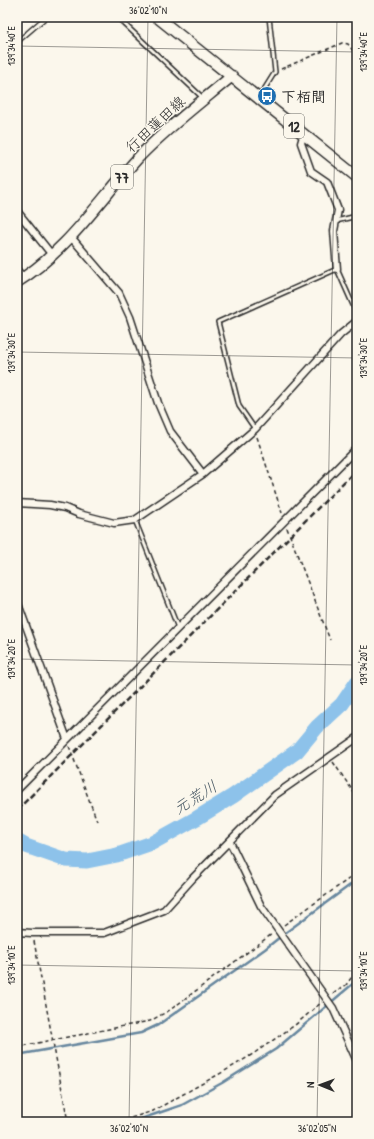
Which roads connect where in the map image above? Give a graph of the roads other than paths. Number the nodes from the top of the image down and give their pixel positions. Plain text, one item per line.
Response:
1 (46, 17) edge
2 (117, 17) edge
3 (157, 17) edge
4 (269, 17) edge
5 (17, 42) edge
6 (232, 76) junction
7 (259, 98) junction
8 (204, 100) junction
9 (304, 134) junction
10 (357, 177) edge
11 (17, 211) edge
12 (357, 216) edge
13 (336, 221) junction
14 (71, 237) junction
15 (52, 255) junction
16 (17, 268) edge
17 (338, 269) junction
18 (21, 280) edge
19 (357, 314) edge
20 (357, 321) edge
21 (255, 429) junction
22 (357, 448) edge
23 (203, 474) junction
24 (17, 503) edge
25 (135, 520) junction
26 (17, 601) edge
27 (178, 628) junction
28 (357, 738) edge
29 (67, 739) junction
30 (17, 790) edge
31 (230, 842) junction
32 (17, 932) edge
33 (357, 1061) edge

1 - 5 lane
2 - 8 lane
3 - 6 main road, 12
4 - 7 lane
6 - 7 main road, 12
6 - 8 main road, 行田蓮田線 / 77
7 - 9 main road, 12
8 - 14 main road, 行田蓮田線 / 77
9 - 10 main road, 12
9 - 13 street
11 - 15 street
12 - 13 lane
13 - 17 street
14 - 15 main road, 行田蓮田線 / 77
14 - 23 street
15 - 18 main road, 行田蓮田線 / 77
16 - 18 lane
17 - 19 lane
17 - 21 lane
20 - 21 street
21 - 23 street
22 - 27 street
23 - 25 street
24 - 25 street
25 - 27 lane
26 - 29 street
27 - 29 street
28 - 31 street
29 - 30 street
31 - 32 street
31 - 33 street

